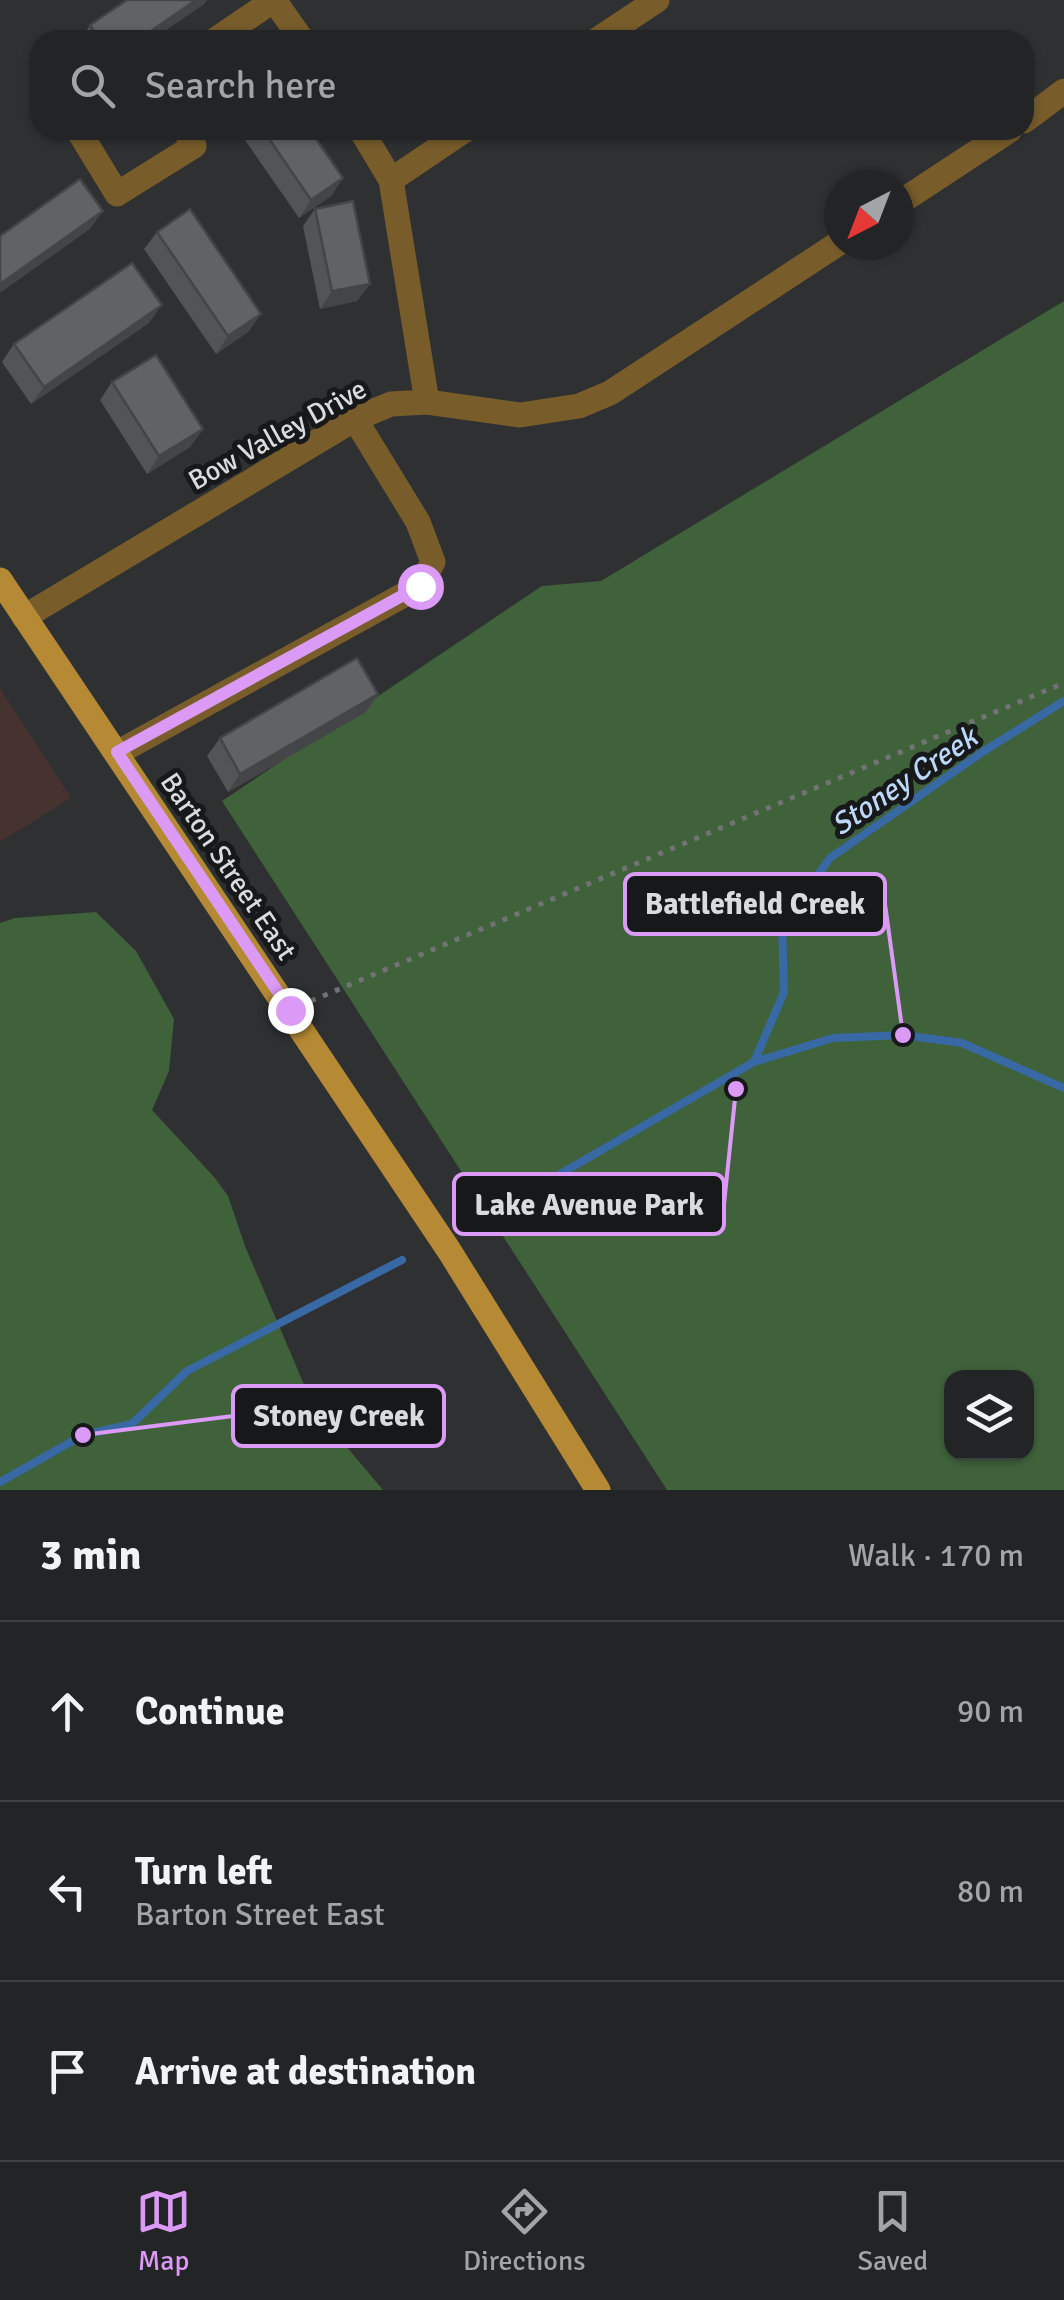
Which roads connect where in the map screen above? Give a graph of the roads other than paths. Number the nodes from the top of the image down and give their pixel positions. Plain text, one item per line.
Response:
1 (274, 0) edge
2 (644, 4) edge
3 (230, 30) edge
4 (295, 30) edge
5 (611, 30) edge
6 (1064, 91) edge
7 (1034, 114) edge
8 (84, 140) edge
9 (191, 140) edge
10 (366, 140) edge
11 (450, 140) edge
12 (995, 140) edge
13 (391, 180) junction
14 (914, 193) edge
15 (824, 252) edge
16 (427, 402) junction
17 (355, 419) junction
18 (0, 580) edge
19 (24, 617) junction
20 (117, 752) junction
21 (598, 1490) edge

1 - 3 street
1 - 4 street
2 - 5 street
6 - 7 street
8 - 9 street
10 - 13 street
11 - 13 street
12 - 14 street
13 - 16 street
15 - 16 street, Bow Valley Drive
16 - 17 street, Bow Valley Drive
17 - 19 street, Bow Valley Drive
17 - 20 street
18 - 19 main road, Barton Street East
19 - 20 main road, Barton Street East
20 - 21 main road, Barton Street East

